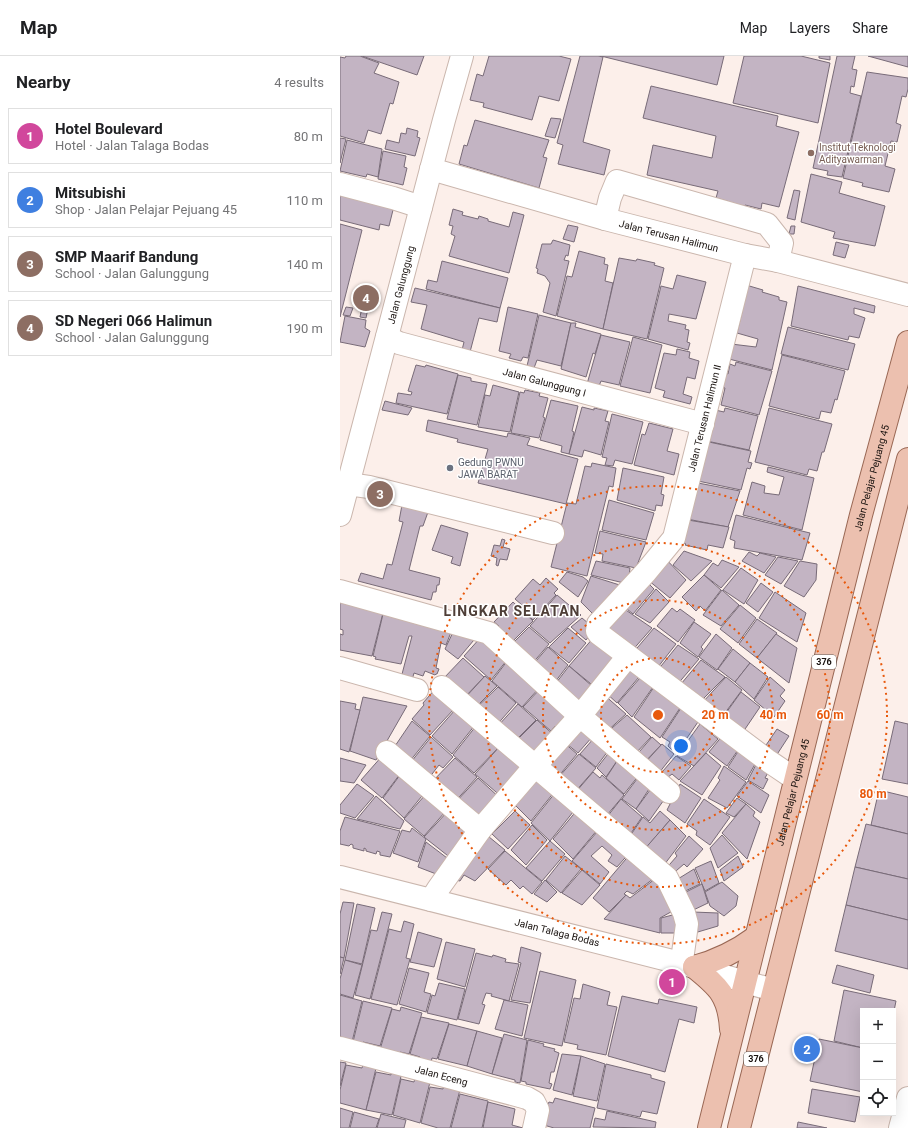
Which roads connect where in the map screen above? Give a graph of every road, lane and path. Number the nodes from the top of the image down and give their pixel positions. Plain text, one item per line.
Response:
1 (462, 56) edge
2 (431, 169) junction
3 (340, 184) edge
4 (421, 207) junction
5 (604, 219) junction
6 (745, 255) junction
7 (778, 261) junction
8 (908, 295) edge
9 (386, 337) junction
10 (908, 342) edge
11 (703, 424) junction
12 (908, 459) edge
13 (348, 484) junction
14 (340, 515) edge
15 (553, 533) dead end
16 (340, 591) edge
17 (628, 656) junction
18 (340, 668) edge
19 (442, 687) dead end
20 (417, 690) dead end
21 (580, 716) junction
22 (386, 752) dead end
23 (535, 766) junction
24 (795, 780) junction
25 (669, 792) dead end
26 (480, 830) junction
27 (340, 877) edge
28 (431, 900) junction
29 (756, 938) junction
30 (687, 965) junction
31 (746, 983) junction
32 (773, 990) junction
33 (732, 1038) junction
34 (340, 1048) edge
35 (536, 1119) edge
36 (709, 1128) edge
37 (738, 1128) edge

1 - 2 street, Jalan Galunggung
2 - 4 street, Jalan Galunggung
2 - 5 street, Jalan Terusan Halimun
3 - 4 street
4 - 9 street, Jalan Galunggung
5 - 6 street, Jalan Terusan Halimun
5 - 7 street
6 - 7 street, Jalan Terusan Halimun
6 - 11 street, Jalan Terusan Halimun II
7 - 8 street, Jalan Terusan Halimun
9 - 11 street, Jalan Galunggung I
9 - 13 street, Jalan Galunggung
10 - 24 main road, Jalan Pelajar Pejuang 45 / 376
11 - 17 street, Jalan Terusan Halimun II
12 - 32 main road, 376
13 - 14 street, Jalan Galunggung
13 - 15 street
16 - 21 street
17 - 21 street
17 - 24 street
18 - 20 street
19 - 23 street
21 - 23 street
21 - 25 street
22 - 26 street
23 - 26 street
23 - 30 street
24 - 29 main road, Jalan Pelajar Pejuang 45 / 376
26 - 28 street
27 - 28 street, Jalan Talaga Bodas
28 - 30 street, Jalan Talaga Bodas
29 - 30 main road
29 - 31 main road, Jalan Pelajar Pejuang 45 / 376
30 - 31 street, Jalan Talaga Bodas
30 - 33 main road
31 - 32 street, Jalan Talaga Bodas
31 - 33 main road, Jalan Pelajar Pejuang 45 / 376
32 - 37 main road, 376
33 - 36 main road, Jalan Pelajar Pejuang 45 / 376
34 - 35 street, Jalan Eceng

